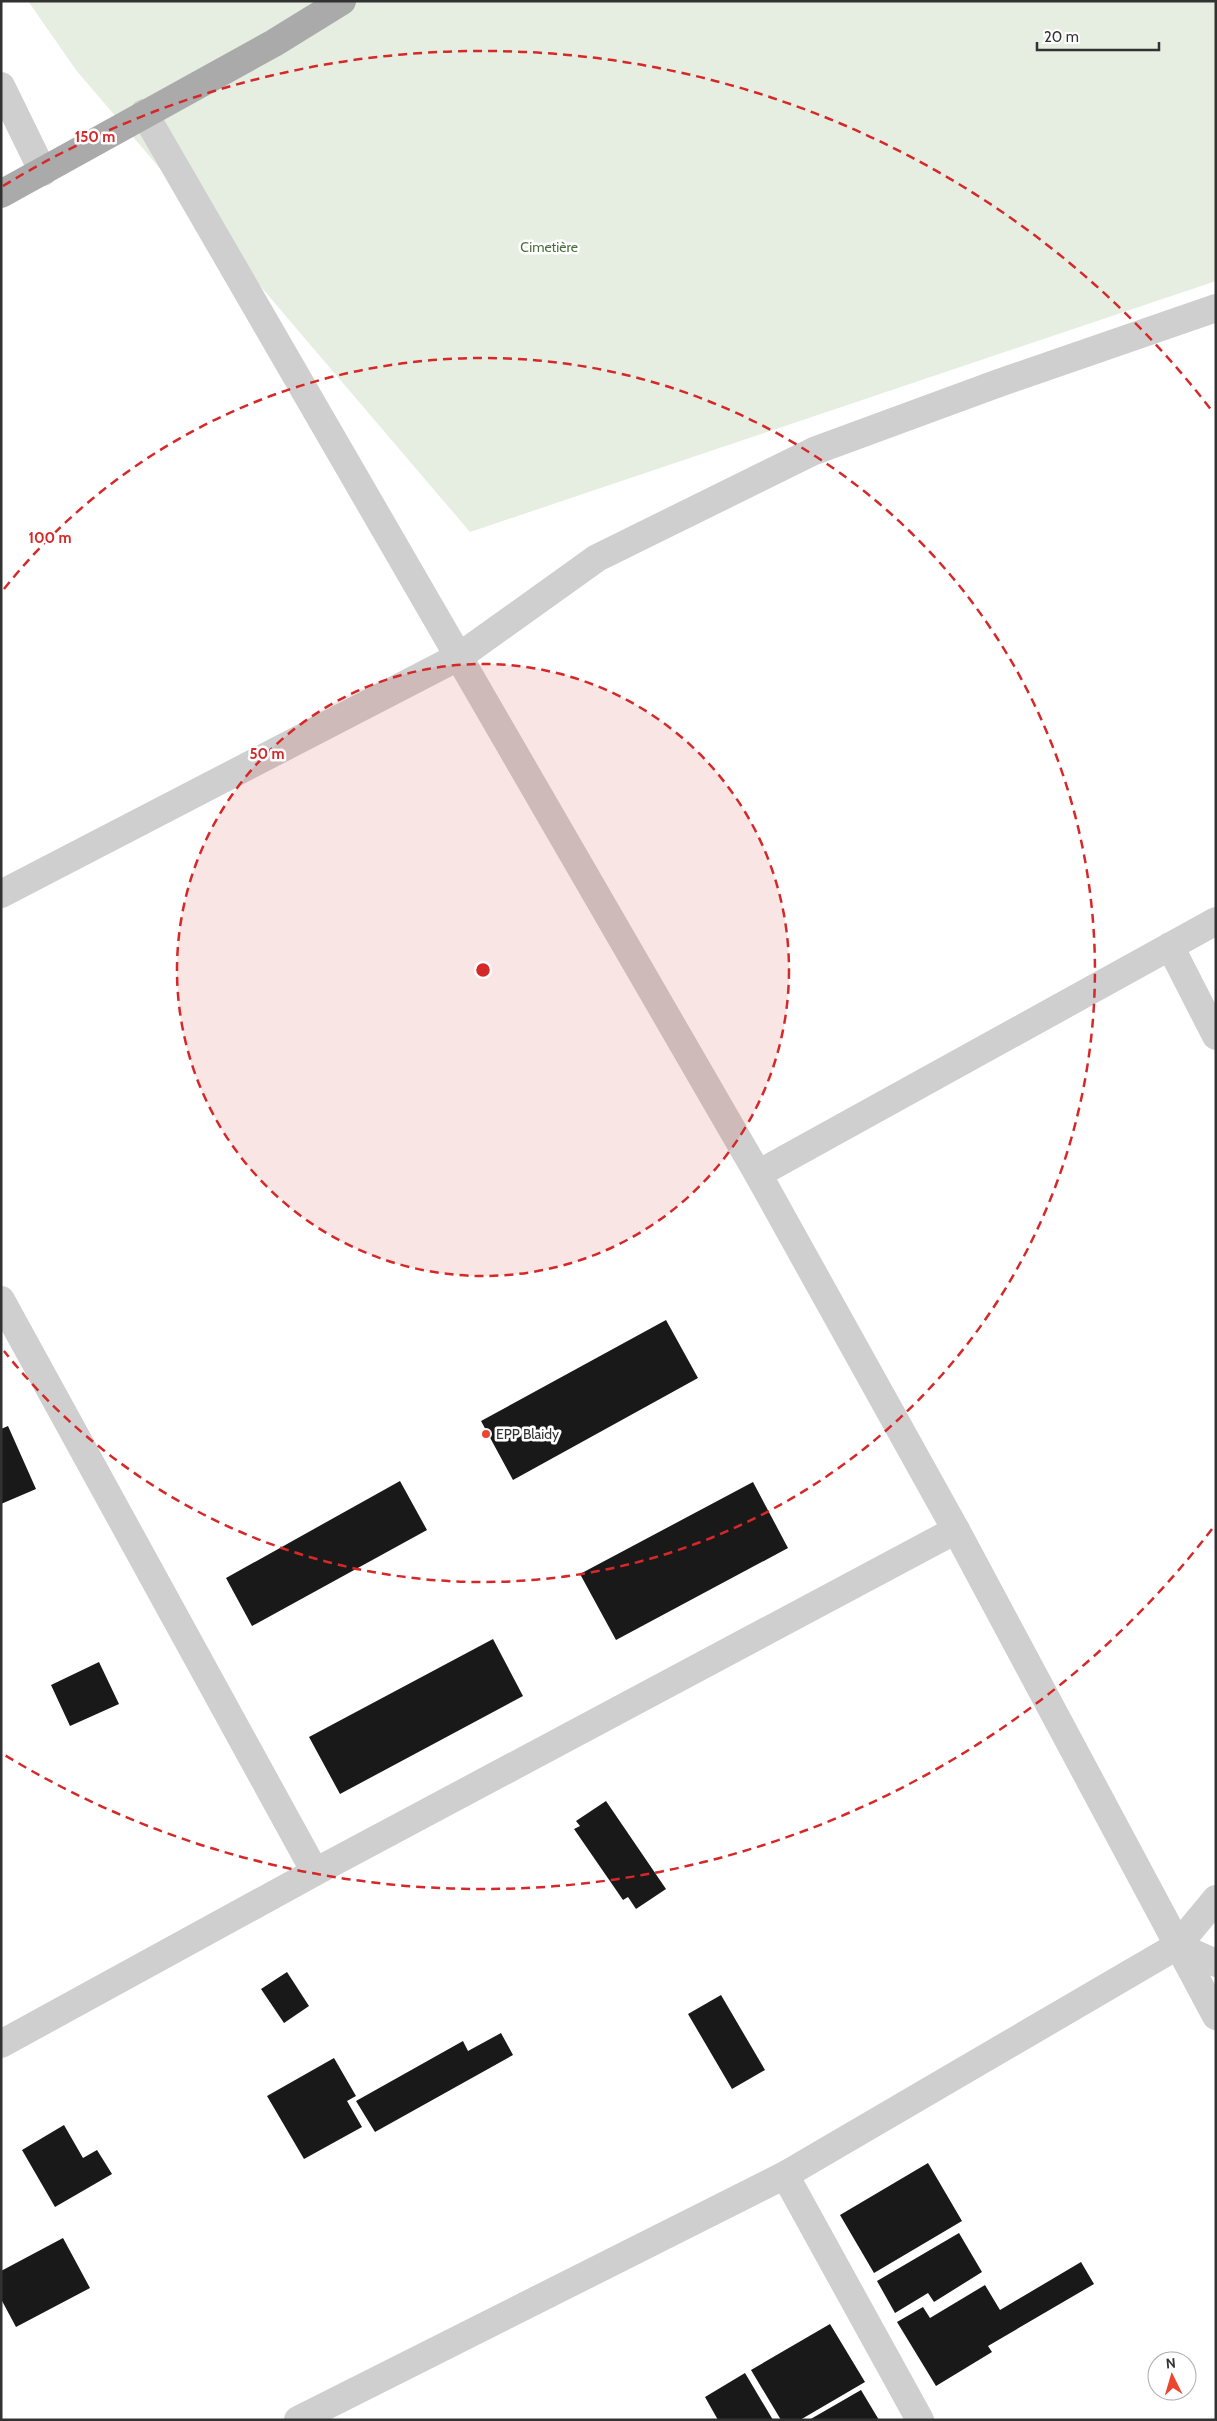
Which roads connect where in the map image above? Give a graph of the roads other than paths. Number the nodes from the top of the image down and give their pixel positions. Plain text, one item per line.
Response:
1 (342, 1) edge
2 (1, 86) edge
3 (144, 113) junction
4 (43, 172) junction
5 (1, 194) edge
6 (1216, 308) edge
7 (460, 656) junction
8 (1, 894) edge
9 (1216, 921) edge
10 (1170, 946) junction
11 (1216, 1036) edge
12 (758, 1174) junction
13 (1, 1300) edge
14 (956, 1530) junction
15 (315, 1872) junction
16 (1216, 1899) edge
17 (1177, 1946) junction
18 (1216, 1963) edge
19 (1216, 2016) edge
20 (1, 2044) edge
21 (785, 2174) junction
22 (298, 2420) edge
23 (920, 2420) edge

1 - 3 main road
2 - 4 street
3 - 4 main road
3 - 7 street
4 - 5 main road
6 - 7 street
7 - 8 street
7 - 12 street
9 - 10 street
10 - 11 street
10 - 12 street
12 - 14 street
13 - 15 street
14 - 15 street
14 - 17 street
15 - 20 street
16 - 17 street
17 - 18 street
17 - 19 street
17 - 21 street
21 - 22 street
21 - 23 street

